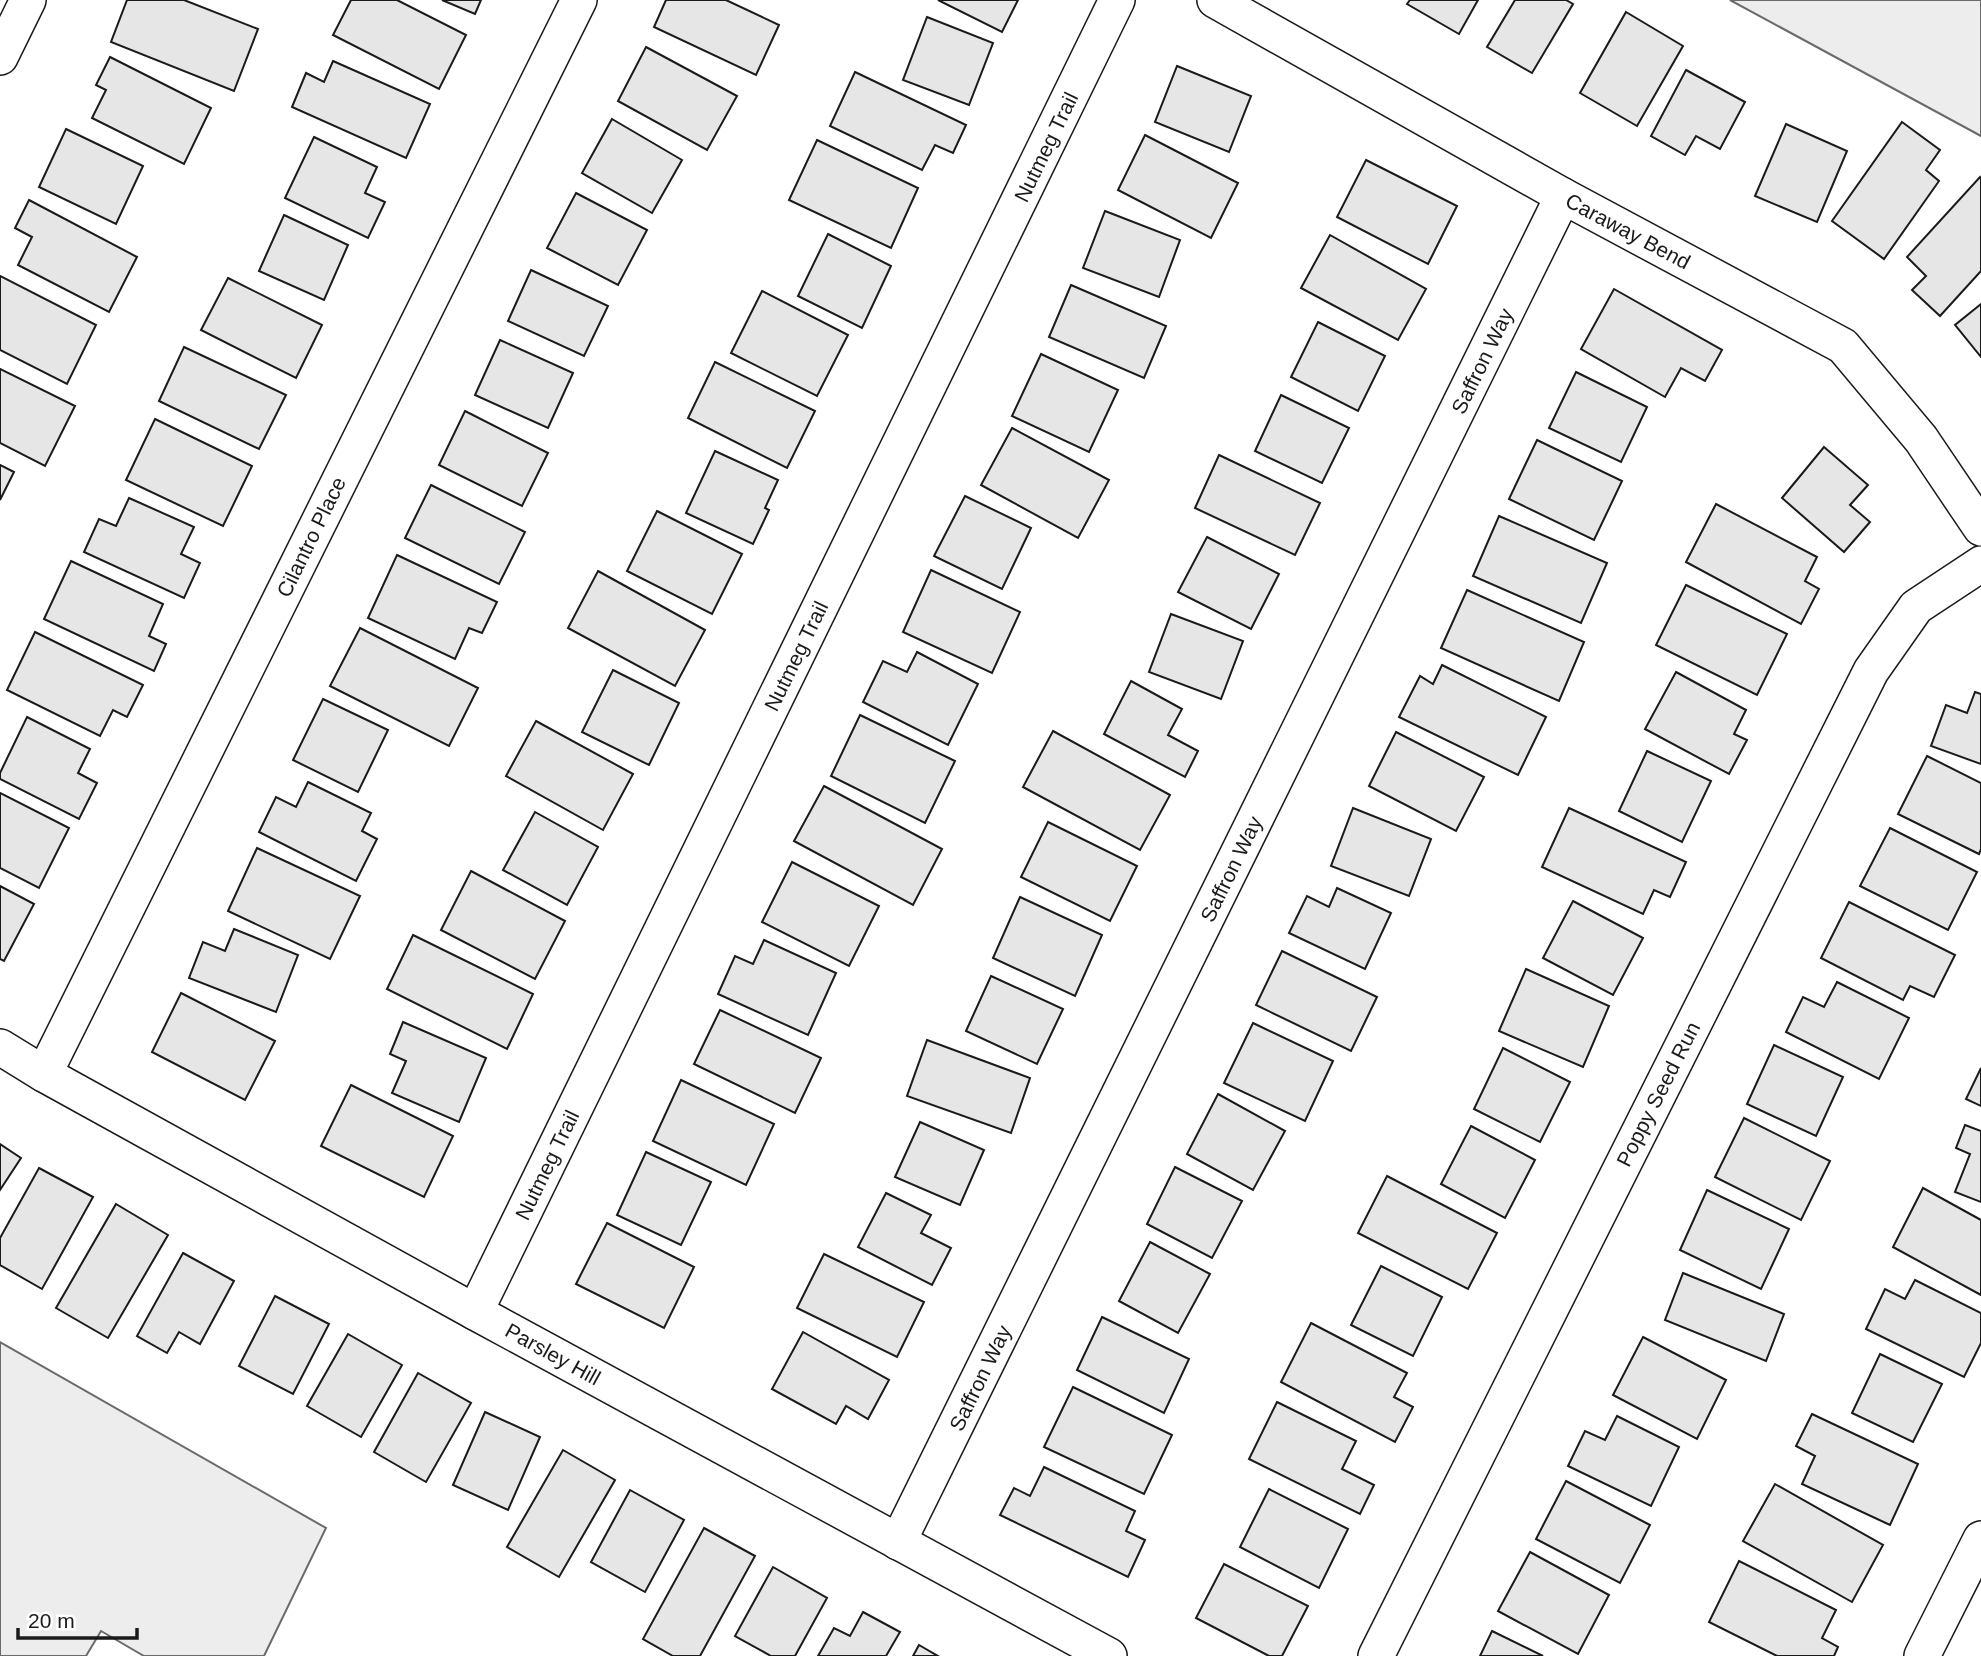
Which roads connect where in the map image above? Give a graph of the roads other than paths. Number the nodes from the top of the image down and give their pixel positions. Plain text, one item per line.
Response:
1 (28, 0) edge
2 (579, 0) edge
3 (1118, 0) edge
4 (1215, 0) edge
5 (0, 57) edge
6 (1563, 196) junction
7 (1981, 528) edge
8 (1981, 564) edge
9 (0, 1047) edge
10 (44, 1074) junction
11 (475, 1312) junction
12 (1981, 1539) edge
13 (898, 1542) junction
14 (1109, 1656) edge
15 (1376, 1656) edge
16 (1922, 1656) edge

1 - 5 street
2 - 10 street, Cilantro Place
3 - 11 street, Nutmeg Trail
4 - 6 street, Caraway Bend
6 - 7 street, Caraway Bend
6 - 13 street, Saffron Way
8 - 15 street, Poppy Seed Run
9 - 10 street, Parsley Hill
10 - 11 street, Parsley Hill
11 - 13 street, Parsley Hill
12 - 16 street
13 - 14 street, Parsley Hill

